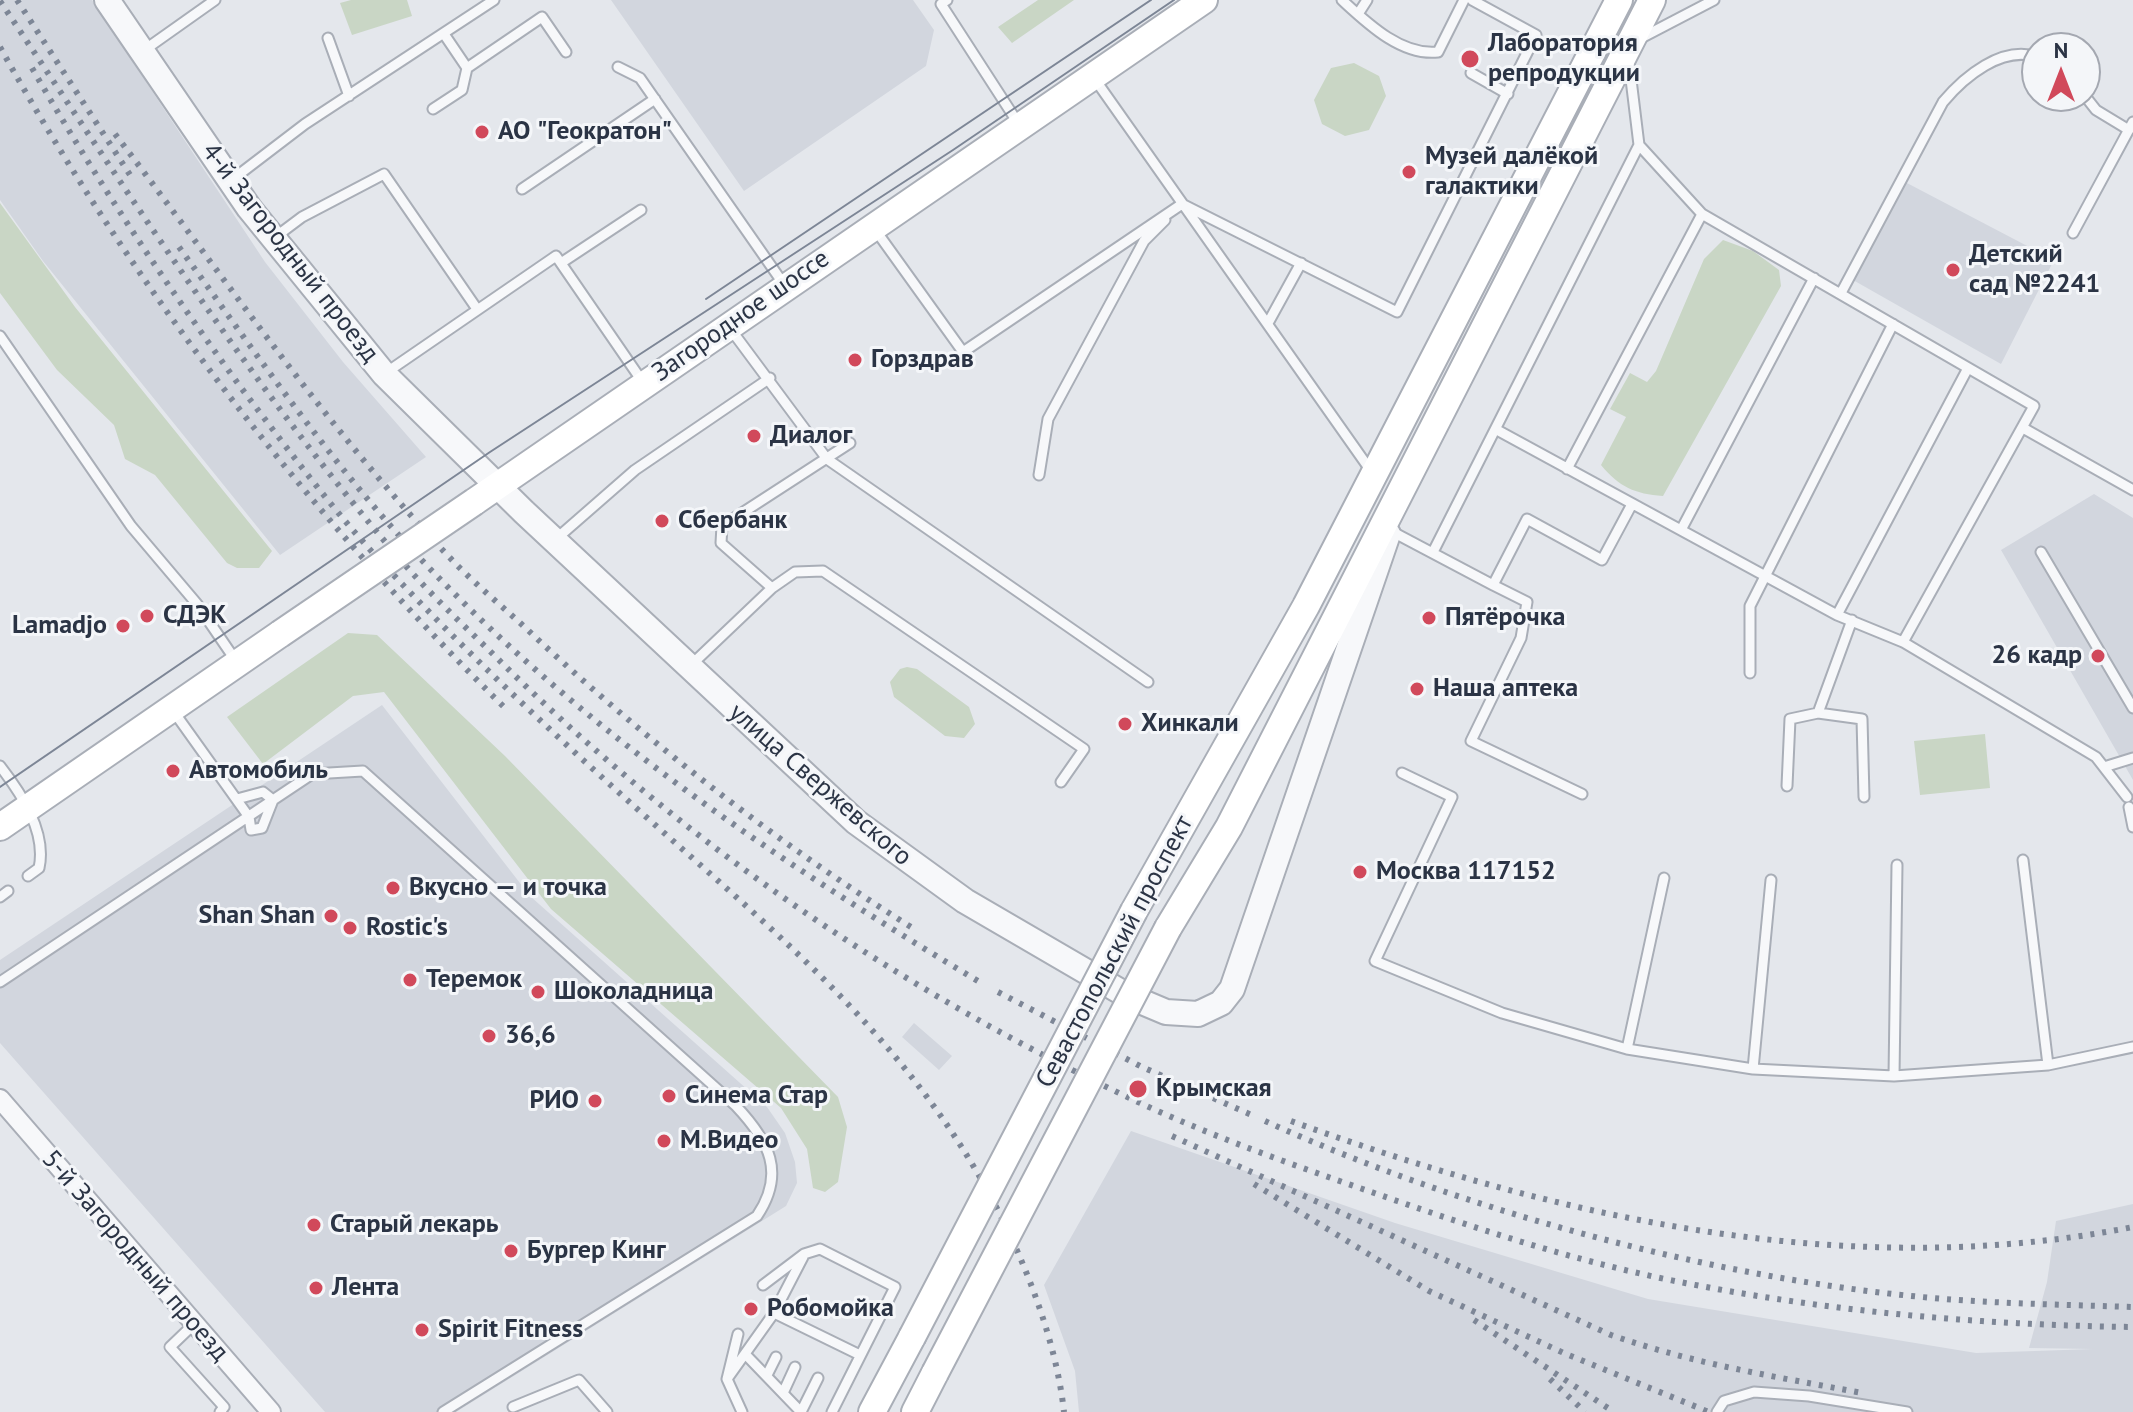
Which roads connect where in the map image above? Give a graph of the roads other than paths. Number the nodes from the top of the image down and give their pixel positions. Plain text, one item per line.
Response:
1 (107, 0) edge
2 (215, 0) edge
3 (494, 0) edge
4 (1204, 0) edge
5 (1342, 0) edge
6 (1367, 0) edge
7 (1464, 0) edge
8 (1472, 0) edge
9 (1619, 0) edge
10 (1652, 0) edge
11 (1714, 0) edge
12 (942, 1) edge
13 (1358, 14) junction
14 (444, 34) junction
15 (328, 38) dead end
16 (1627, 47) junction
17 (142, 52) junction
18 (566, 52) dead end
19 (2021, 53) edge
20 (618, 67) dead end
21 (467, 68) junction
22 (1471, 73) dead end
23 (1092, 75) junction
24 (1508, 94) junction
25 (349, 96) junction
26 (655, 99) junction
27 (433, 109) dead end
28 (2100, 112) edge
29 (1019, 124) junction
30 (2131, 126) edge
31 (1639, 145) junction
32 (230, 181) junction
33 (522, 189) dead end
34 (1182, 204) junction
35 (641, 210) dead end
36 (1702, 214) junction
37 (872, 225) junction
38 (2073, 233) dead end
39 (273, 239) junction
40 (561, 263) junction
41 (1301, 263) junction
42 (1814, 278) junction
43 (785, 286) junction
44 (1841, 293) junction
45 (477, 309) junction
46 (1268, 323) junction
47 (1893, 324) junction
48 (727, 325) junction
49 (0, 336) edge
50 (3, 348) edge
51 (1968, 368) junction
52 (384, 374) junction
53 (770, 378) junction
54 (644, 383) junction
55 (1401, 418) junction
56 (2023, 428) junction
57 (1497, 430) junction
58 (1431, 433) junction
59 (850, 443) dead end
60 (827, 459) junction
61 (1567, 469) junction
62 (1039, 475) dead end
63 (1367, 484) junction
64 (499, 486) junction
65 (2133, 490) edge
66 (1632, 504) junction
67 (1394, 511) junction
68 (1681, 530) junction
69 (555, 540) junction
70 (1433, 552) junction
71 (2041, 552) dead end
72 (1765, 576) junction
73 (1493, 585) junction
74 (772, 588) junction
75 (1837, 615) junction
76 (1852, 620) junction
77 (1903, 642) junction
78 (238, 663) junction
79 (689, 667) junction
80 (1750, 673) dead end
81 (1148, 682) dead end
82 (2133, 708) edge
83 (172, 709) junction
84 (1818, 713) junction
85 (2133, 758) edge
86 (0, 766) edge
87 (2104, 767) junction
88 (1402, 773) dead end
89 (1061, 782) dead end
90 (1787, 786) dead end
91 (1582, 794) dead end
92 (1864, 797) dead end
93 (237, 799) junction
94 (273, 800) junction
95 (29, 807) junction
96 (249, 817) junction
97 (0, 827) edge
98 (2133, 827) edge
99 (2023, 860) dead end
100 (1897, 865) dead end
101 (28, 876) dead end
102 (1664, 878) dead end
103 (1771, 880) dead end
104 (0, 982) edge
105 (2133, 1047) edge
106 (1627, 1049) junction
107 (2048, 1065) junction
108 (1753, 1069) junction
109 (1894, 1076) junction
110 (0, 1099) edge
111 (804, 1254) junction
112 (763, 1285) dead end
113 (774, 1313) junction
114 (194, 1324) junction
115 (738, 1334) dead end
116 (860, 1355) junction
117 (747, 1356) junction
118 (776, 1357) dead end
119 (795, 1367) dead end
120 (767, 1375) junction
121 (818, 1378) dead end
122 (727, 1379) junction
123 (783, 1393) junction
124 (512, 1410) edge
125 (220, 1412) edge
126 (271, 1412) edge
127 (443, 1412) edge
128 (607, 1412) edge
129 (742, 1412) edge
130 (801, 1412) edge
131 (832, 1412) edge
132 (872, 1412) edge
133 (915, 1412) edge
134 (1717, 1412) edge
135 (1907, 1412) edge

1 - 17 street, 4-й Загородный проезд
2 - 17 lane
3 - 14 lane
4 - 23 main road, Загородное шоссе
5 - 13 lane
6 - 13 lane
7 - 13 lane
8 - 24 lane
9 - 55 main road, Севастопольский проспект
10 - 16 main road, Севастопольский проспект
11 - 16 lane
12 - 29 lane
14 - 21 lane
14 - 25 lane
15 - 25 lane
16 - 31 lane
16 - 58 main road, Севастопольский проспект
17 - 32 street, 4-й Загородный проезд
18 - 21 lane
19 - 44 lane
20 - 26 lane
21 - 27 lane
22 - 24 lane
23 - 29 main road, Загородное шоссе
23 - 34 lane
24 - 41 lane
25 - 32 lane
26 - 33 lane
26 - 43 lane
28 - 30 lane
29 - 37 main road, Загородное шоссе
30 - 38 lane
31 - 36 lane
31 - 57 lane
32 - 39 street, 4-й Загородный проезд
34 - 37 lane
34 - 41 lane
34 - 46 lane
34 - 62 lane
35 - 40 lane
36 - 42 lane
36 - 61 lane
37 - 43 main road, Загородное шоссе
39 - 45 lane
39 - 52 street, 4-й Загородный проезд
40 - 45 lane
40 - 54 lane
41 - 46 lane
42 - 44 lane
42 - 68 lane
43 - 48 main road, Загородное шоссе
44 - 47 lane
45 - 52 lane
46 - 63 lane
47 - 51 lane
47 - 72 lane
48 - 53 lane
48 - 54 main road, Загородное шоссе
49 - 50 lane
50 - 78 lane
51 - 56 lane
51 - 75 lane
52 - 64 street, 4-й Загородный проезд
53 - 60 lane
53 - 69 lane
54 - 64 main road, Загородное шоссе
55 - 58 street
55 - 63 main road, Севастопольский проспект
56 - 65 lane
56 - 77 lane
57 - 61 lane
57 - 70 lane
58 - 67 main road, Севастопольский проспект
59 - 60 lane
60 - 74 lane
60 - 81 lane
61 - 66 lane
63 - 67 street
63 - 132 main road, Севастопольский проспект, bridge
64 - 69 street, улица Свержевского
64 - 78 main road, Загородное шоссе, bridge
66 - 68 lane
66 - 73 lane
67 - 70 lane
67 - 79 street, улица Свержевского
67 - 133 main road, Севастопольский проспект, bridge
68 - 72 lane
69 - 79 street, улица Свержевского
70 - 73 lane
71 - 82 lane
72 - 75 lane
72 - 80 lane
73 - 91 lane
74 - 79 lane
74 - 89 lane
75 - 76 lane
76 - 77 lane
76 - 84 lane
77 - 87 lane
78 - 83 main road, Загородное шоссе
83 - 93 lane
83 - 95 main road, Загородное шоссе
84 - 90 lane
84 - 92 lane
85 - 87 lane
86 - 95 lane
87 - 98 lane
88 - 106 lane
93 - 94 lane
93 - 96 lane
94 - 96 lane
94 - 96 lane
94 - 127 lane
95 - 97 main road, Загородное шоссе
95 - 101 lane
96 - 104 lane
99 - 107 lane
100 - 109 lane
102 - 106 lane
103 - 108 lane
105 - 107 lane
106 - 108 lane
107 - 109 lane
108 - 109 lane
110 - 114 street, 5-й Загородный проезд
111 - 112 lane
111 - 113 lane
111 - 116 lane
113 - 116 lane
113 - 117 lane
114 - 125 lane
114 - 126 street, 5-й Загородный проезд
115 - 122 lane
116 - 131 lane
117 - 120 lane
117 - 122 lane
118 - 120 lane
119 - 123 lane
120 - 123 lane
121 - 130 lane
122 - 129 lane
123 - 130 lane
124 - 128 lane
134 - 135 lane

